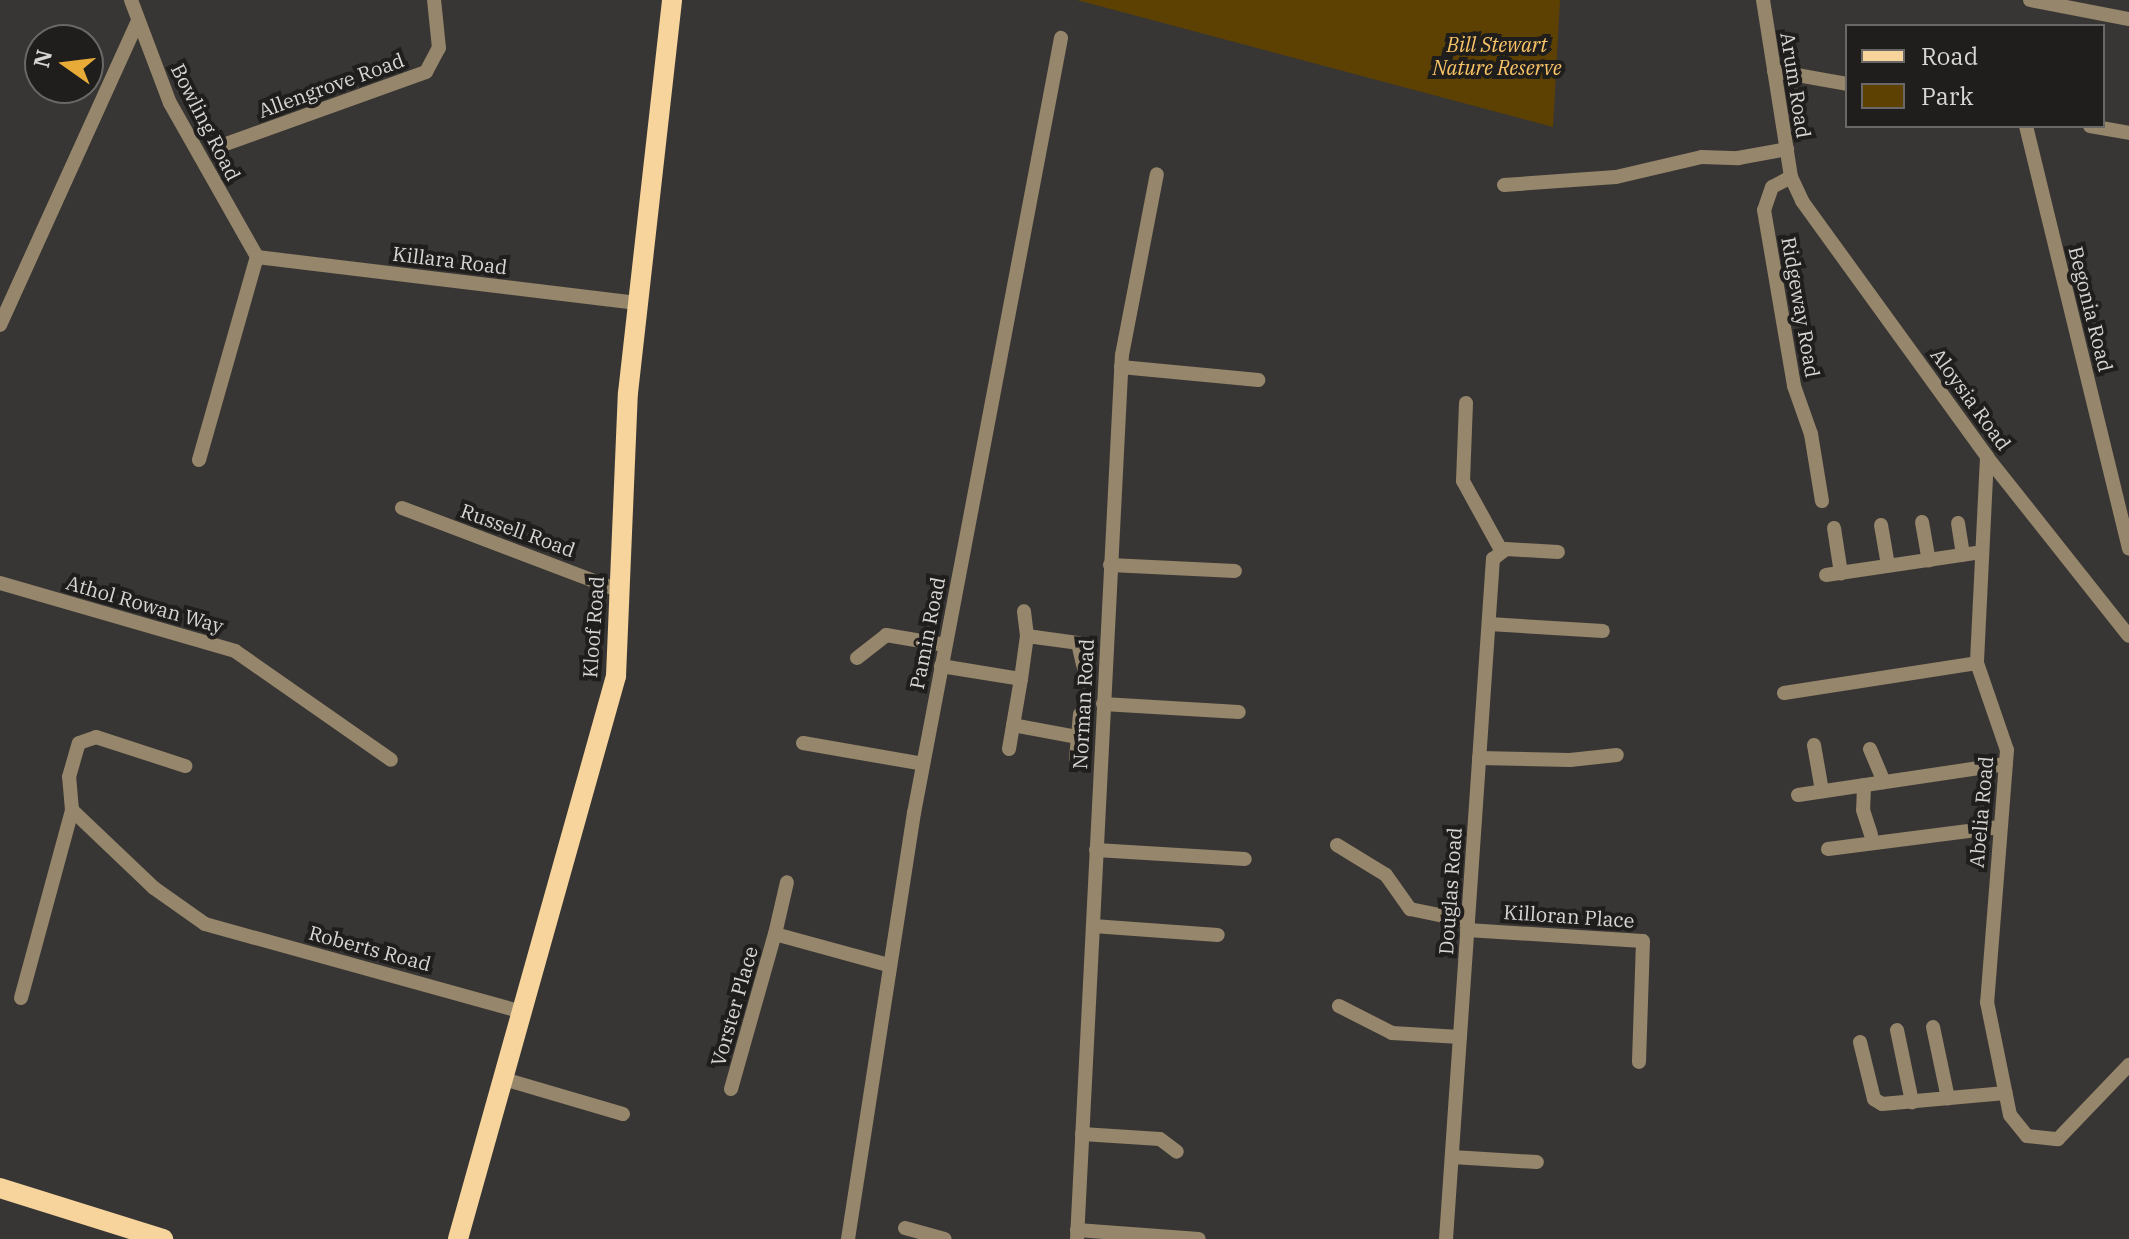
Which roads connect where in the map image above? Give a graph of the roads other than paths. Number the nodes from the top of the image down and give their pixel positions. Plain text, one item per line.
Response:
1 (131, 0) edge
2 (434, 0) edge
3 (672, 0) edge
4 (1763, 0) edge
5 (2030, 0) edge
6 (2129, 19) edge
7 (137, 23) junction
8 (1061, 38) dead end
9 (1774, 71) junction
10 (1845, 84) edge
11 (2026, 128) edge
12 (2101, 128) edge
13 (2129, 133) edge
14 (223, 145) dead end
15 (1787, 149) junction
16 (1157, 174) dead end
17 (1791, 177) junction
18 (1504, 185) dead end
19 (257, 257) junction
20 (639, 303) junction
21 (0, 325) edge
22 (1121, 367) junction
23 (1258, 380) dead end
24 (1466, 403) dead end
25 (1987, 457) junction
26 (199, 460) dead end
27 (1822, 501) dead end
28 (402, 508) dead end
29 (1922, 522) dead end
30 (1958, 523) dead end
31 (1881, 525) dead end
32 (1834, 528) dead end
33 (2129, 549) edge
34 (1501, 550) junction
35 (1558, 552) dead end
36 (1981, 552) junction
37 (1963, 555) junction
38 (1929, 560) junction
39 (1110, 565) junction
40 (1888, 565) junction
41 (1235, 571) dead end
42 (1841, 573) junction
43 (1826, 575) dead end
44 (0, 583) edge
45 (620, 591) junction
46 (1024, 611) dead end
47 (1489, 624) junction
48 (1603, 631) dead end
49 (1027, 636) junction
50 (2128, 637) edge
51 (945, 645) junction
52 (857, 658) dead end
53 (1977, 663) junction
54 (1083, 665) dead end
55 (941, 666) junction
56 (1021, 679) junction
57 (1784, 693) dead end
58 (1103, 704) junction
59 (1239, 712) dead end
60 (1080, 714) dead end
61 (1013, 725) junction
62 (1078, 737) junction
63 (803, 743) dead end
64 (1814, 745) dead end
65 (1009, 749) dead end
66 (1870, 749) dead end
67 (1617, 755) dead end
68 (1479, 758) junction
69 (1076, 759) dead end
70 (391, 760) dead end
71 (923, 764) junction
72 (2006, 764) junction
73 (185, 766) dead end
74 (1884, 782) junction
75 (1864, 785) junction
76 (1822, 791) junction
77 (1798, 795) dead end
78 (72, 810) junction
79 (2000, 827) junction
80 (1871, 835) dead end
81 (1337, 845) dead end
82 (1828, 849) dead end
83 (1096, 850) junction
84 (1245, 859) dead end
85 (787, 882) dead end
86 (1468, 925) junction
87 (1093, 926) junction
88 (775, 934) junction
89 (1218, 935) dead end
90 (888, 965) junction
91 (21, 998) dead end
92 (1339, 1006) dead end
93 (523, 1012) junction
94 (1933, 1027) dead end
95 (1897, 1030) dead end
96 (1460, 1037) junction
97 (1860, 1042) dead end
98 (1639, 1062) dead end
99 (2129, 1065) edge
100 (504, 1079) junction
101 (731, 1089) dead end
102 (2006, 1093) junction
103 (1948, 1098) junction
104 (1912, 1102) junction
105 (623, 1114) dead end
106 (1082, 1134) junction
107 (1177, 1152) dead end
108 (1452, 1157) junction
109 (1537, 1162) dead end
110 (1, 1193) edge
111 (905, 1228) dead end
112 (1077, 1234) edge
113 (154, 1237) edge
114 (115, 1239) edge
115 (458, 1239) edge
116 (848, 1239) edge
117 (945, 1239) edge
118 (1199, 1239) edge
119 (1446, 1239) edge

1 - 7 street, Bowling Road
2 - 14 street, Allengrove Road
3 - 20 main road, Kloof Road
4 - 9 street, Arum Road
5 - 6 street
7 - 19 street, Bowling Road
7 - 21 street
8 - 51 street, Pamin Road
9 - 10 street
9 - 15 street, Arum Road
11 - 33 street, Begonia Road
12 - 13 street
15 - 17 street, Arum Road
15 - 18 street
16 - 22 street, Norman Road
17 - 25 street, Aloysia Road
17 - 27 street, Ridgeway Road
19 - 20 street, Killara Road
19 - 26 street
20 - 45 main road, Kloof Road
22 - 23 street
22 - 39 street, Norman Road
24 - 34 street
25 - 36 street, Abelia Road
25 - 50 street, Aloysia Road
28 - 45 street, Russell Road
29 - 38 street
30 - 37 street
31 - 40 street
32 - 42 street
34 - 35 street
34 - 47 street, Douglas Road
36 - 37 street
36 - 53 street, Abelia Road
37 - 38 street
38 - 40 street
39 - 41 street
39 - 58 street, Norman Road
40 - 42 street
42 - 43 street
44 - 70 street, Athol Rowan Way
45 - 93 main road, Kloof Road
46 - 49 street
47 - 48 street
47 - 68 street, Douglas Road
49 - 54 street
49 - 56 street
51 - 52 street
51 - 55 street, Pamin Road
53 - 57 street
53 - 72 street, Abelia Road
55 - 56 street
55 - 71 street, Pamin Road
56 - 61 street
58 - 59 street
58 - 83 street, Norman Road
60 - 62 street
61 - 62 street
61 - 65 street
62 - 69 street
63 - 71 street
64 - 76 street
66 - 74 street
67 - 68 street
68 - 86 street, Douglas Road
71 - 90 street, Pamin Road
72 - 74 street
72 - 79 street, Abelia Road
73 - 78 street
74 - 75 street
75 - 76 street
75 - 80 street
76 - 77 street
78 - 91 street
78 - 93 street, Roberts Road
79 - 82 street
79 - 102 street, Abelia Road
81 - 86 street
83 - 84 street
83 - 87 street, Norman Road
85 - 88 street, Vorster Place
86 - 96 street, Douglas Road
86 - 98 street, Killoran Place
87 - 89 street
87 - 106 street, Norman Road
88 - 90 street, Vorster Place
88 - 101 street, Vorster Place
90 - 116 street, Pamin Road
92 - 96 street
93 - 100 main road, Kloof Road
94 - 103 street
95 - 104 street
96 - 108 street, Douglas Road
97 - 104 street
99 - 102 street, Abelia Road
100 - 105 street
100 - 115 main road, Kloof Road
102 - 103 street
103 - 104 street
106 - 107 street
106 - 112 street, Norman Road
108 - 109 street
108 - 119 street, Douglas Road
110 - 113 main road
110 - 114 main road
111 - 117 street
112 - 118 street

